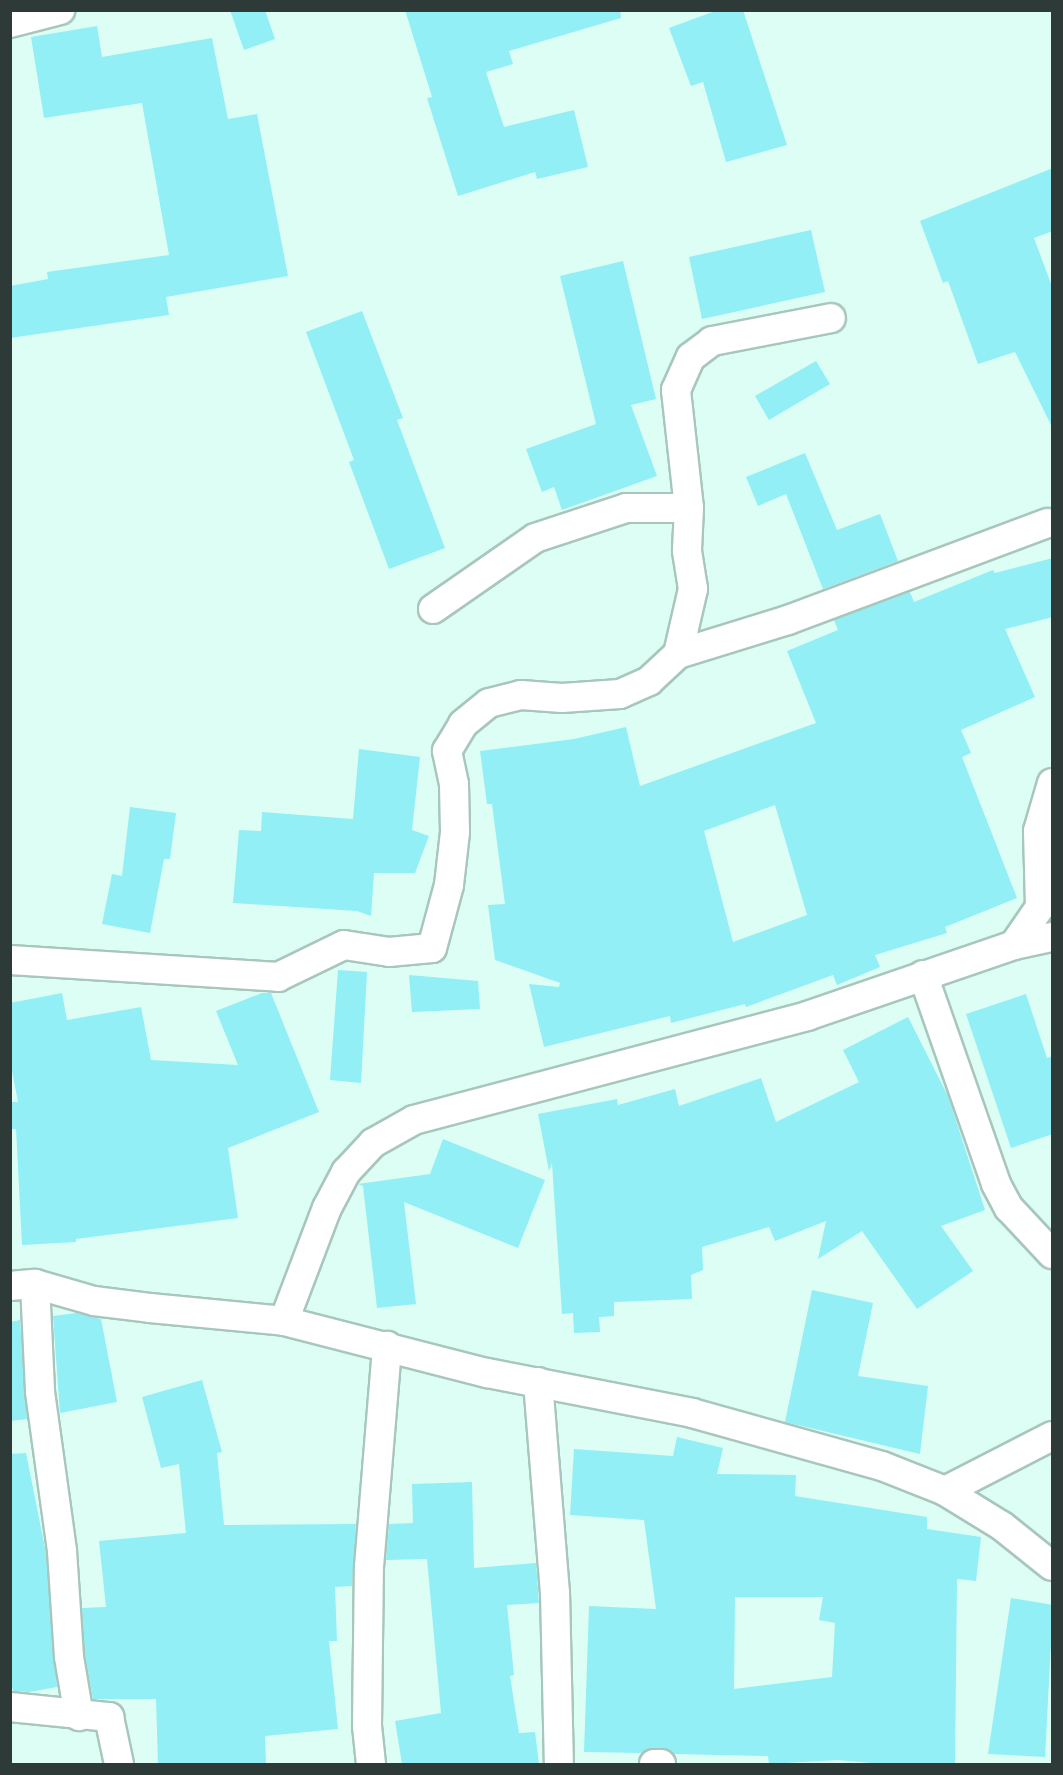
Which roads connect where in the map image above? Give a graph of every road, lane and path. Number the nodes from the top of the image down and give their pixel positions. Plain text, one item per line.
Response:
1 (60, 10) edge
2 (10, 23) edge
3 (831, 318) dead end
4 (689, 508) junction
5 (1047, 523) dead end
6 (433, 609) dead end
7 (678, 654) junction
8 (1053, 783) edge
9 (1053, 937) edge
10 (1014, 945) junction
11 (10, 960) edge
12 (923, 975) junction
13 (1053, 1254) edge
14 (23, 1285) edge
15 (284, 1321) junction
16 (387, 1346) junction
17 (538, 1382) junction
18 (1053, 1436) edge
19 (945, 1491) junction
20 (1053, 1566) edge
21 (10, 1707) edge
22 (79, 1716) junction
23 (119, 1764) edge
24 (371, 1764) edge
25 (559, 1764) edge
26 (654, 1764) edge
27 (661, 1764) edge

1 - 2 street
3 - 4 street
4 - 6 street
4 - 7 street
5 - 7 street
7 - 11 street
8 - 10 street
9 - 10 street
10 - 12 street
12 - 13 street
12 - 15 street
14 - 15 street
14 - 22 street
15 - 16 street
16 - 17 street
16 - 24 street
17 - 19 street
17 - 25 street
18 - 19 street
19 - 20 street
21 - 22 street
22 - 23 street
26 - 27 street

